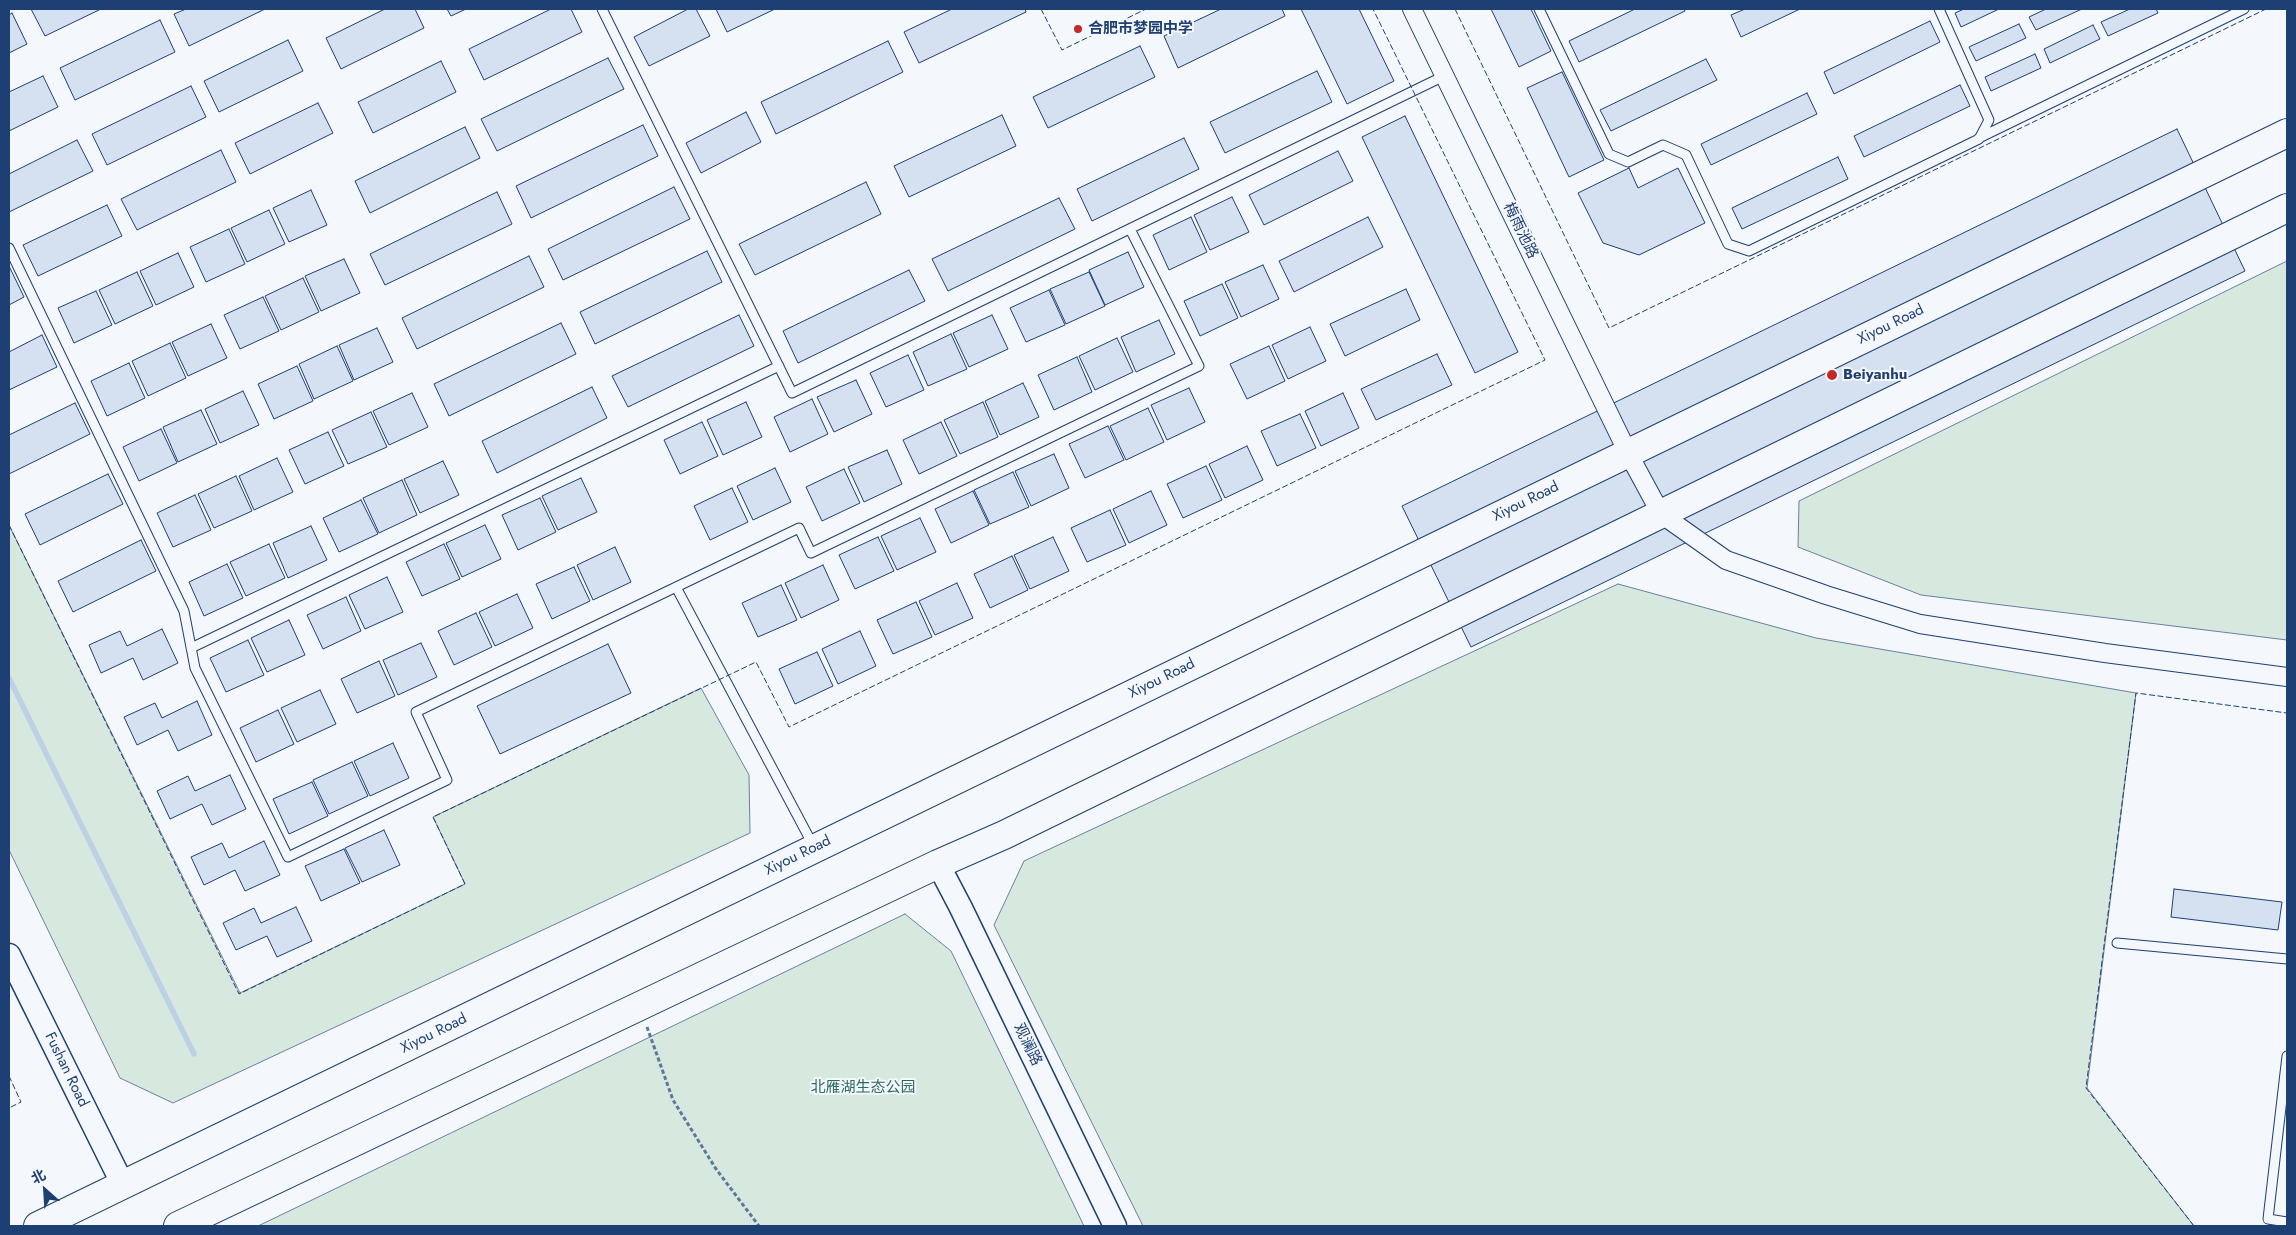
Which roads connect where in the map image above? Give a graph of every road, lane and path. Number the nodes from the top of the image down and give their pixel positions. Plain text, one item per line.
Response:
1 (602, 9) edge
2 (1412, 9) edge
3 (1539, 9) edge
4 (1939, 9) edge
5 (2244, 9) edge
6 (1444, 76) junction
7 (2287, 134) edge
8 (1978, 139) junction
9 (2287, 208) edge
10 (1130, 229) junction
11 (9, 248) edge
12 (779, 366) junction
13 (1628, 453) junction
14 (1661, 514) junction
15 (676, 587) junction
16 (191, 648) junction
17 (2287, 677) edge
18 (815, 848) junction
19 (938, 864) junction
20 (2117, 943) dead end
21 (9, 955) edge
22 (2287, 960) edge
23 (640, 1008) junction
24 (2287, 1056) edge
25 (123, 1185) junction
26 (2287, 1222) edge
27 (38, 1226) edge
28 (178, 1226) edge
29 (759, 1226) edge
30 (1115, 1226) edge

1 - 12 lane
2 - 6 street, 梅雨池路
3 - 8 lane
4 - 8 lane
5 - 8 lane
6 - 10 lane
6 - 13 street, 梅雨池路
7 - 13 main road, Xiyou Road
9 - 14 main road
10 - 12 lane
10 - 15 lane
11 - 16 lane
12 - 16 lane
13 - 14 street, 梅雨池路
13 - 18 main road, Xiyou Road
14 - 17 street
14 - 19 main road
15 - 16 lane
15 - 18 lane
18 - 25 main road, Xiyou Road
19 - 23 main road
19 - 30 street, 观澜路
20 - 22 lane
21 - 25 street, Fushan Road
23 - 28 main road
23 - 29 path
24 - 26 lane
25 - 27 main road, Xiyou Road

